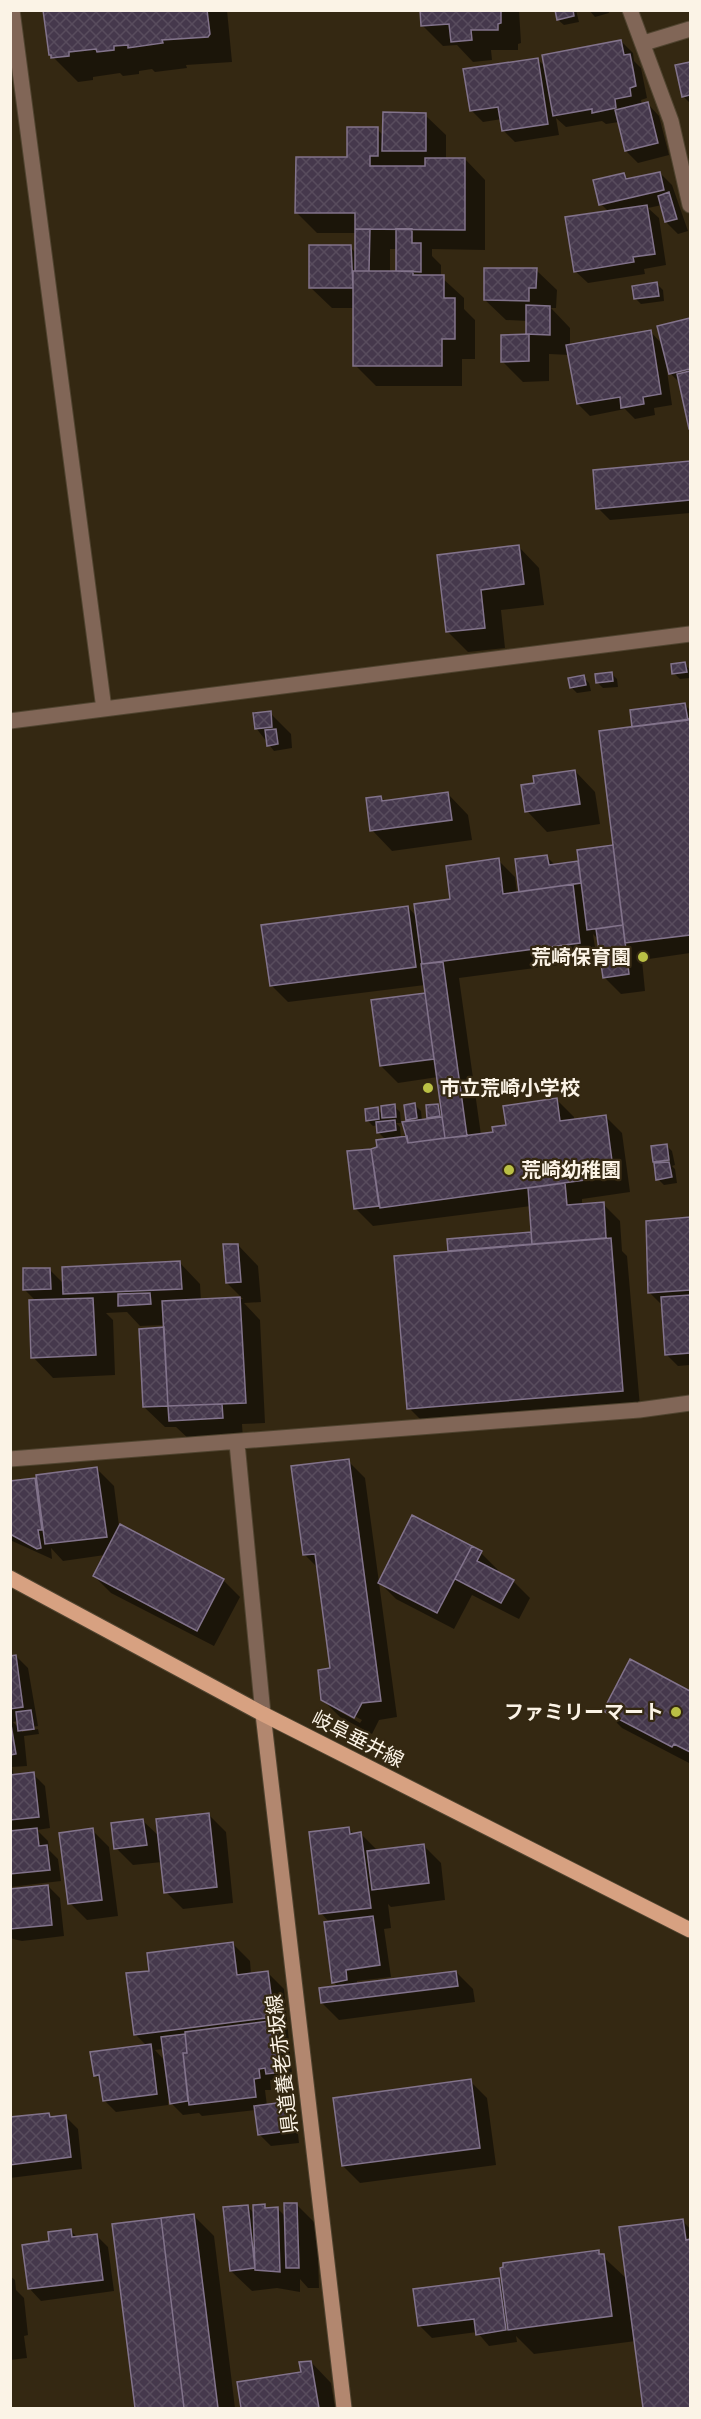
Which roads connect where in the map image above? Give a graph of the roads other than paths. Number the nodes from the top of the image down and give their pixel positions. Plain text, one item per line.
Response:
1 (12, 10) edge
2 (630, 10) edge
3 (690, 29) edge
4 (644, 43) junction
5 (690, 206) edge
6 (690, 634) edge
7 (104, 709) junction
8 (10, 721) edge
9 (690, 1403) edge
10 (237, 1443) junction
11 (10, 1459) edge
12 (10, 1578) edge
13 (263, 1714) junction
14 (690, 1930) edge
15 (344, 2409) edge

1 - 7 street
2 - 4 street
3 - 4 street
4 - 5 street
6 - 7 street
7 - 8 street
9 - 10 street
10 - 11 street
10 - 13 street
12 - 13 main road, 岐阜垂井線
13 - 14 main road, 岐阜垂井線
13 - 15 main road, 県道養老赤坂線

